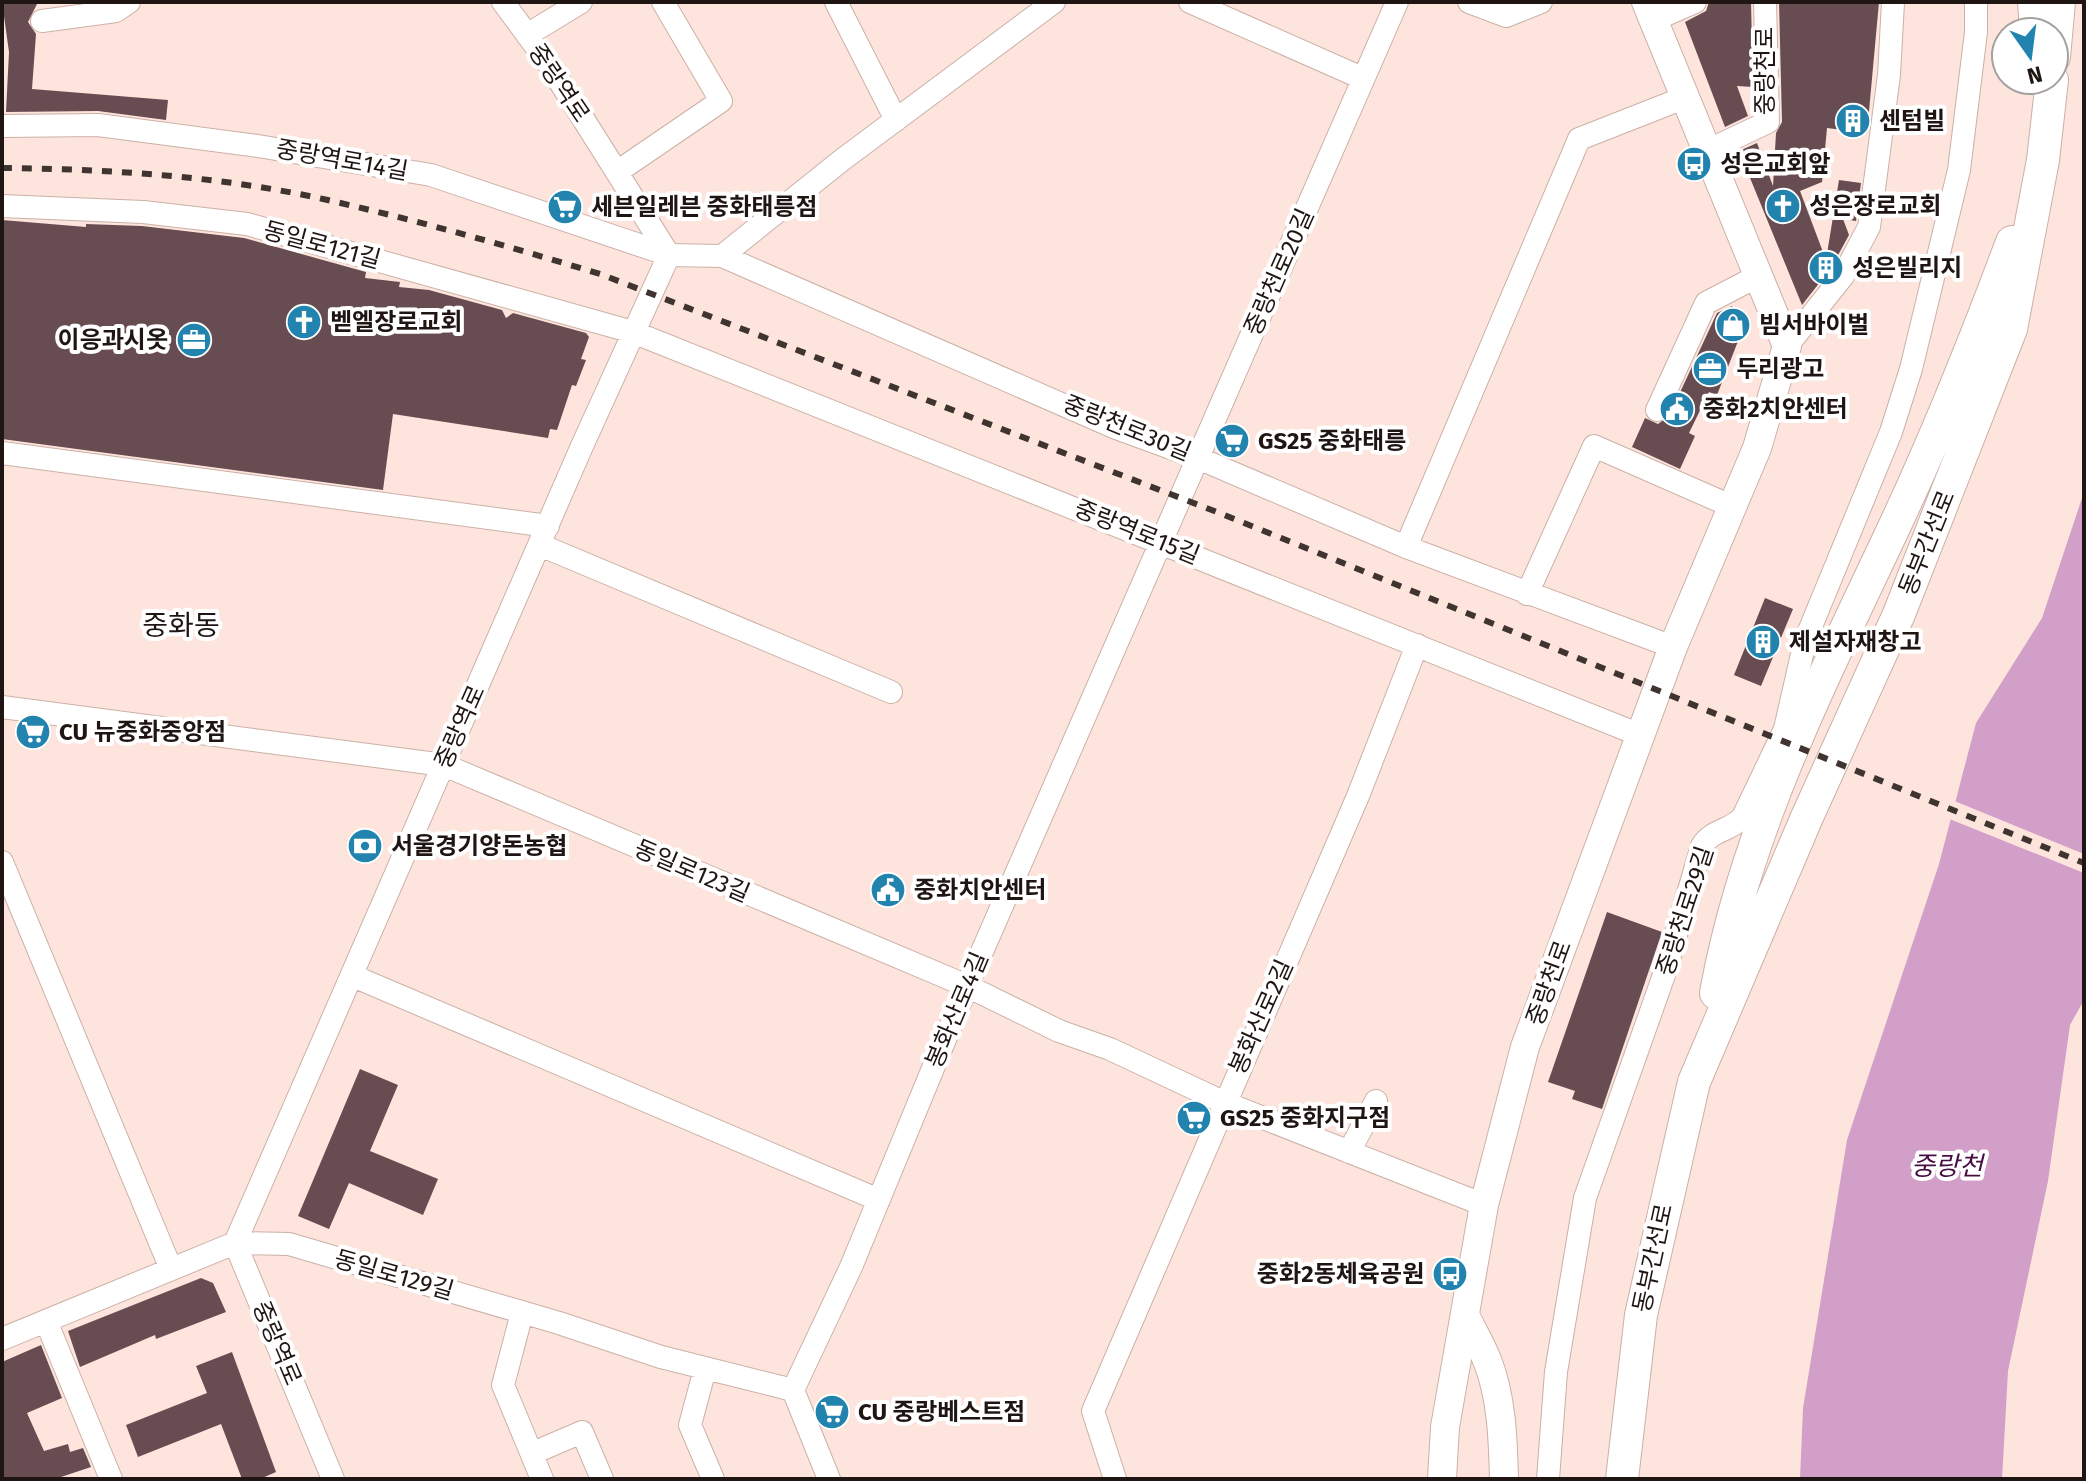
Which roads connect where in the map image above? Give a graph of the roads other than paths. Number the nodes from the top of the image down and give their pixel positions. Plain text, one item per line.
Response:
1 (129, 2) edge
2 (503, 2) edge
3 (581, 2) edge
4 (663, 2) edge
5 (836, 2) edge
6 (1054, 2) edge
7 (1190, 2) edge
8 (1397, 2) edge
9 (1469, 2) edge
10 (1541, 2) edge
11 (1695, 2) edge
12 (1765, 2) edge
13 (1893, 2) edge
14 (1976, 2) edge
15 (1650, 11) edge
16 (42, 21) dead end
17 (527, 35) junction
18 (1362, 78) junction
19 (2039, 96) edge
20 (2050, 96) edge
21 (1686, 97) junction
22 (896, 120) junction
23 (2, 126) edge
24 (1709, 150) junction
25 (2043, 160) junction
26 (617, 172) junction
27 (2, 206) edge
28 (669, 255) junction
29 (722, 256) junction
30 (1758, 276) junction
31 (633, 332) junction
32 (1787, 346) junction
33 (1657, 410) dead end
34 (2, 453) edge
35 (1198, 458) junction
36 (1731, 506) junction
37 (544, 535) junction
38 (1160, 542) junction
39 (1406, 547) junction
40 (1527, 594) junction
41 (1417, 645) junction
42 (1673, 647) junction
43 (891, 692) dead end
44 (2, 707) edge
45 (1640, 735) junction
46 (444, 765) junction
47 (2, 862) edge
48 (353, 976) junction
49 (967, 986) junction
50 (1708, 1042) junction
51 (1376, 1101) dead end
52 (1223, 1102) junction
53 (1349, 1152) junction
54 (879, 1200) junction
55 (1484, 1205) junction
56 (235, 1243) junction
57 (171, 1269) junction
58 (522, 1313) junction
59 (1465, 1315) junction
60 (46, 1321) junction
61 (2, 1339) edge
62 (705, 1369) junction
63 (793, 1390) junction
64 (533, 1453) junction
65 (111, 1479) edge
66 (333, 1479) edge
67 (542, 1479) edge
68 (602, 1479) edge
69 (713, 1479) edge
70 (829, 1479) edge
71 (1115, 1479) edge
72 (1442, 1479) edge
73 (1504, 1479) edge
74 (1548, 1479) edge
75 (1622, 1479) edge

1 - 16 street
2 - 17 street, 중랑역로
3 - 17 street
4 - 26 street
5 - 22 street
6 - 22 street
7 - 18 street
8 - 18 street, 중랑천로20길
9 - 10 street
11 - 15 street
12 - 24 street, 중랑천로
13 - 32 street
14 - 74 street, 중랑천로29길
15 - 21 main road
17 - 26 street, 중랑역로
18 - 35 street, 중랑천로20길
19 - 25 highway
20 - 25 highway, 동부간선로
21 - 24 main road
21 - 39 street
22 - 29 street
23 - 28 street, 중랑역로14길
24 - 30 main road
25 - 50 highway, 동부간선로
25 - 50 highway, 동부간선로
26 - 28 street, 중랑역로
27 - 31 street, 동일로121길
28 - 29 street, 중랑천로30길
28 - 31 street, 중랑역로
29 - 35 street, 중랑천로30길
30 - 32 main road
30 - 33 street
31 - 37 street, 중랑역로
31 - 38 street, 중랑역로15길
32 - 36 main road, 중랑천로
34 - 37 street
35 - 38 street, 중랑천로20길
35 - 39 street, 중랑천로30길
36 - 40 street
36 - 42 main road, 중랑천로
37 - 43 street
37 - 46 street, 중랑역로
38 - 41 street, 중랑역로15길
38 - 49 street, 봉화산로4길
39 - 40 street, 중랑천로30길
40 - 42 street, 중랑천로30길
41 - 45 street, 중랑역로15길
41 - 52 street, 봉화산로2길
42 - 45 main road, 중랑천로
44 - 46 street, 동일로123길
45 - 55 main road, 중랑천로
46 - 48 street, 중랑역로
46 - 49 street, 동일로123길
47 - 57 street
48 - 54 street
48 - 56 street, 중랑역로
49 - 52 street, 동일로123길
49 - 54 street, 봉화산로4길
50 - 75 highway, 동부간선로
51 - 53 street
52 - 53 street, 동일로123길
52 - 71 street, 봉화산로2길
53 - 55 street, 동일로123길
54 - 63 street, 봉화산로4길
55 - 59 main road, 중랑천로
56 - 57 street, 동일로129길
56 - 58 street, 동일로129길
56 - 66 street, 중랑역로
57 - 60 street, 동일로129길
58 - 62 street, 동일로129길
58 - 64 street
59 - 72 main road, 중랑천로
59 - 73 main road
60 - 61 street, 동일로129길
60 - 65 street
62 - 63 street, 동일로129길
62 - 69 street
63 - 70 street
64 - 67 street
64 - 68 street

